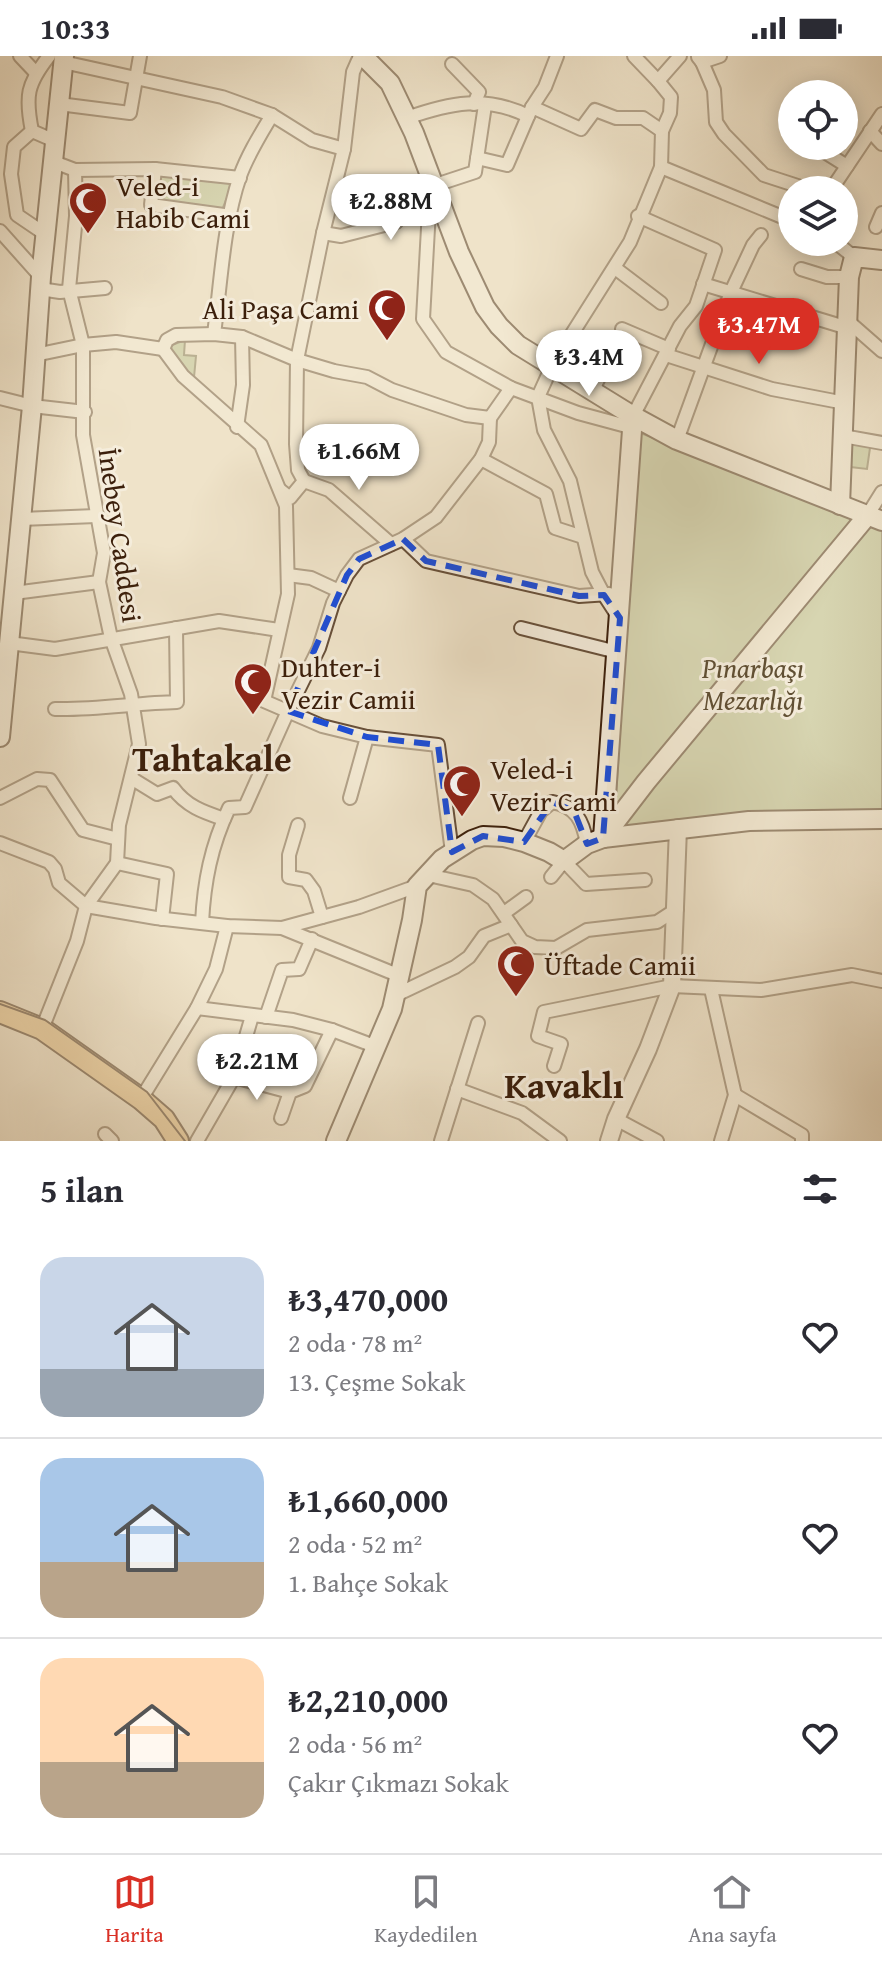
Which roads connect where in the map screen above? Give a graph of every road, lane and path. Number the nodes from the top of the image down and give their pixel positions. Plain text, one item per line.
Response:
1 (20, 56) edge
2 (140, 56) edge
3 (557, 56) edge
4 (634, 56) edge
5 (680, 56) edge
6 (720, 56) edge
7 (59, 58) edge
8 (370, 58) edge
9 (699, 59) edge
10 (452, 64) dead end
11 (36, 73) junction
12 (137, 80) junction
13 (658, 81) junction
14 (59, 104) junction
15 (480, 105) junction
16 (530, 112) junction
17 (882, 114) edge
18 (272, 115) junction
19 (407, 118) junction
20 (32, 131) junction
21 (662, 131) junction
22 (870, 131) junction
23 (55, 141) junction
24 (882, 144) edge
25 (344, 149) junction
26 (477, 158) junction
27 (837, 160) edge
28 (54, 162) junction
29 (847, 166) junction
30 (661, 167) junction
31 (155, 169) junction
32 (75, 170) junction
33 (840, 176) edge
34 (240, 178) junction
35 (778, 180) edge
36 (435, 188) junction
37 (882, 213) edge
38 (778, 215) edge
39 (231, 216) junction
40 (638, 216) junction
41 (876, 227) dead end
42 (0, 231) edge
43 (323, 233) junction
44 (45, 234) junction
45 (761, 235) dead end
46 (872, 261) edge
47 (615, 268) junction
48 (801, 269) dead end
49 (849, 277) junction
50 (40, 283) junction
51 (703, 284) junction
52 (105, 288) dead end
53 (69, 289) junction
54 (731, 292) junction
55 (661, 303) dead end
56 (848, 325) junction
57 (622, 329) dead end
58 (214, 334) junction
59 (242, 337) junction
60 (83, 345) junction
61 (163, 349) junction
62 (882, 351) edge
63 (668, 352) junction
64 (35, 355) junction
65 (297, 360) junction
66 (553, 364) junction
67 (605, 365) dead end
68 (702, 369) junction
69 (511, 388) junction
70 (592, 392) junction
71 (538, 397) junction
72 (0, 398) edge
73 (845, 403) junction
74 (32, 406) junction
75 (85, 412) junction
76 (490, 418) junction
77 (632, 422) junction
78 (237, 427) junction
79 (843, 436) junction
80 (677, 440) junction
81 (882, 443) edge
82 (481, 459) junction
83 (304, 481) junction
84 (280, 490) junction
85 (882, 492) edge
86 (840, 505) junction
87 (96, 516) junction
88 (875, 518) edge
89 (21, 519) junction
90 (583, 537) junction
91 (397, 541) junction
92 (288, 575) junction
93 (99, 582) junction
94 (339, 591) junction
95 (14, 593) junction
96 (612, 594) junction
97 (176, 628) junction
98 (521, 628) dead end
99 (279, 630) junction
100 (111, 638) junction
101 (9, 643) junction
102 (617, 652) junction
103 (132, 703) junction
104 (55, 709) dead end
105 (288, 711) junction
106 (0, 737) edge
107 (367, 737) junction
108 (131, 778) junction
109 (0, 798) edge
110 (350, 798) dead end
111 (224, 819) junction
112 (882, 819) edge
113 (298, 825) dead end
114 (678, 828) junction
115 (118, 839) junction
116 (595, 841) junction
117 (524, 842) junction
118 (0, 843) edge
119 (452, 852) junction
120 (564, 861) junction
121 (117, 863) junction
122 (551, 877) dead end
123 (422, 880) junction
124 (645, 880) dead end
125 (526, 897) dead end
126 (86, 906) junction
127 (677, 909) junction
128 (504, 913) junction
129 (322, 917) junction
130 (162, 919) junction
131 (202, 923) junction
132 (511, 925) junction
133 (227, 926) junction
134 (282, 928) junction
135 (312, 939) junction
136 (400, 976) junction
137 (882, 981) edge
138 (672, 986) junction
139 (711, 989) junction
140 (396, 995) junction
141 (197, 1008) junction
142 (0, 1012) edge
143 (252, 1016) junction
144 (266, 1017) junction
145 (478, 1023) dead end
146 (42, 1029) junction
147 (332, 1030) junction
148 (377, 1047) junction
149 (554, 1066) dead end
150 (234, 1077) junction
151 (457, 1089) junction
152 (290, 1092) junction
153 (735, 1095) junction
154 (141, 1099) junction
155 (281, 1118) dead end
156 (164, 1119) junction
157 (616, 1119) junction
158 (178, 1141) edge
159 (194, 1141) edge
160 (336, 1141) edge
161 (441, 1141) edge
162 (560, 1141) edge
163 (609, 1141) edge
164 (657, 1141) edge
165 (721, 1141) edge
166 (802, 1141) edge

1 - 11 street
2 - 12 street
3 - 16 street
4 - 13 street
5 - 13 street
6 - 9 street
7 - 11 street
7 - 12 street
7 - 14 main road
8 - 19 main road
8 - 25 street
9 - 35 street
10 - 15 street
11 - 20 street
12 - 14 street
12 - 18 street
13 - 21 street
14 - 23 main road
15 - 16 street
15 - 19 street
15 - 26 street
16 - 21 street
16 - 26 street
17 - 22 street
18 - 25 street
18 - 34 street
19 - 36 main road
20 - 23 street
20 - 44 street
21 - 30 street
22 - 24 street
22 - 29 street
23 - 28 main road
25 - 43 street
26 - 36 street
27 - 29 street
28 - 32 street
28 - 44 main road
29 - 33 street
30 - 38 street
30 - 40 street
31 - 32 street
31 - 34 street
31 - 39 street
32 - 53 street, İnebey Caddesi
34 - 39 street
36 - 43 street
36 - 66 main road
36 - 69 street
37 - 41 street
39 - 58 street
40 - 47 street
40 - 51 street
42 - 50 street
43 - 65 street
44 - 50 main road
45 - 54 street
46 - 49 main road
47 - 55 street
47 - 66 street
48 - 49 street
49 - 56 main road
50 - 53 street
50 - 64 main road
51 - 54 street
51 - 63 street
52 - 53 street
53 - 60 street, İnebey Caddesi
54 - 56 street
54 - 68 street
56 - 62 street
56 - 73 main road
57 - 63 street
58 - 59 street
58 - 61 street
59 - 65 street
59 - 78 street
60 - 61 street
60 - 64 street
60 - 75 street, İnebey Caddesi
61 - 78 street
63 - 68 street
63 - 77 street
64 - 74 main road
65 - 76 street
65 - 83 street
66 - 70 main road
66 - 71 street
67 - 70 street
68 - 73 street
68 - 80 street
69 - 71 street
69 - 76 street
70 - 77 main road
71 - 77 street
71 - 90 street
72 - 74 street
73 - 79 main road
74 - 75 street
74 - 89 main road
75 - 87 street, İnebey Caddesi
76 - 82 street
77 - 80 main road
77 - 96 main road
78 - 84 street
79 - 81 street
79 - 86 main road
80 - 86 main road
82 - 90 street
82 - 91 street
83 - 84 street
83 - 91 street
84 - 92 street
85 - 88 street
86 - 88 main road
87 - 89 street
87 - 93 street, İnebey Caddesi
88 - 116 main road
89 - 95 main road
90 - 96 street
91 - 94 street
91 - 96 street
92 - 94 street
92 - 99 street
93 - 95 street
93 - 100 street, İnebey Caddesi
94 - 105 street
95 - 101 main road
96 - 102 main road
97 - 99 street
97 - 100 street
97 - 103 street
98 - 102 street
99 - 105 street
100 - 101 street
100 - 103 street, İnebey Caddesi
101 - 106 main road
102 - 116 main road
103 - 104 street
103 - 108 street, İnebey Caddesi
105 - 107 street
105 - 111 street
107 - 110 street
107 - 119 street
108 - 111 street
108 - 115 street, İnebey Caddesi
109 - 115 street
111 - 131 street
112 - 114 main road
113 - 129 street
114 - 116 main road
114 - 127 street
115 - 121 street, İnebey Caddesi
116 - 117 street
116 - 120 main road
117 - 119 main road
117 - 120 main road
118 - 126 street
119 - 123 main road
120 - 122 street
120 - 124 street
121 - 126 street
121 - 130 street
123 - 128 street
123 - 129 street
123 - 136 main road
125 - 128 street
126 - 130 street
126 - 146 street
127 - 132 street
127 - 138 street
128 - 132 street
129 - 134 street
130 - 131 street
131 - 133 street
132 - 140 street
133 - 134 street
133 - 141 street
134 - 135 street
135 - 136 street
135 - 144 street
136 - 140 main road
137 - 139 street
138 - 139 street
138 - 149 street
138 - 157 street
139 - 153 street
140 - 148 main road
141 - 143 street
141 - 154 street
142 - 146 main road
143 - 144 street
143 - 150 street
144 - 147 street
145 - 151 street
146 - 154 main road
147 - 148 street
147 - 152 street
148 - 160 main road
150 - 152 street
150 - 159 street
151 - 161 street
151 - 162 street
152 - 155 street
153 - 165 street
153 - 166 street
154 - 156 main road
156 - 158 main road
156 - 159 main road
157 - 163 street
157 - 164 street

